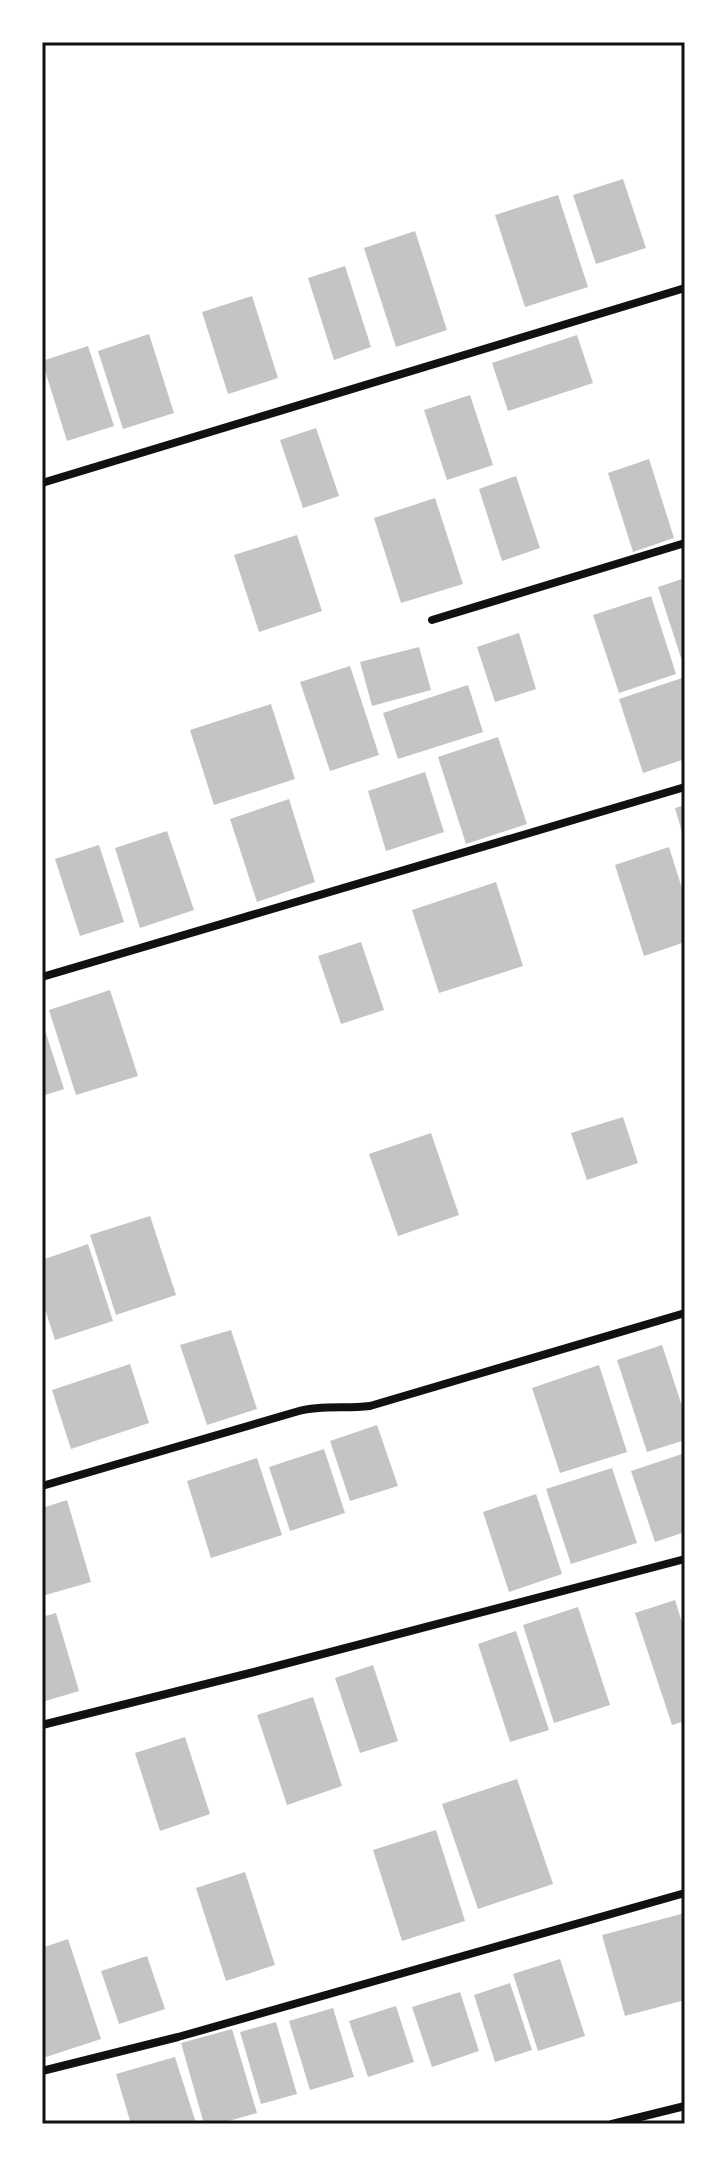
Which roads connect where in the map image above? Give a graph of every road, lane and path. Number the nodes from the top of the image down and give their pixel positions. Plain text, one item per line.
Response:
1 (685, 288) edge
2 (42, 483) edge
3 (685, 543) edge
4 (432, 620) dead end
5 (685, 787) edge
6 (42, 977) edge
7 (685, 1313) edge
8 (42, 1486) edge
9 (685, 1559) edge
10 (42, 1725) edge
11 (685, 1893) edge
12 (42, 2071) edge
13 (685, 2106) edge
14 (612, 2124) edge

1 - 2 street
3 - 4 street
5 - 6 street
7 - 8 street
9 - 10 street
11 - 12 street
13 - 14 street

